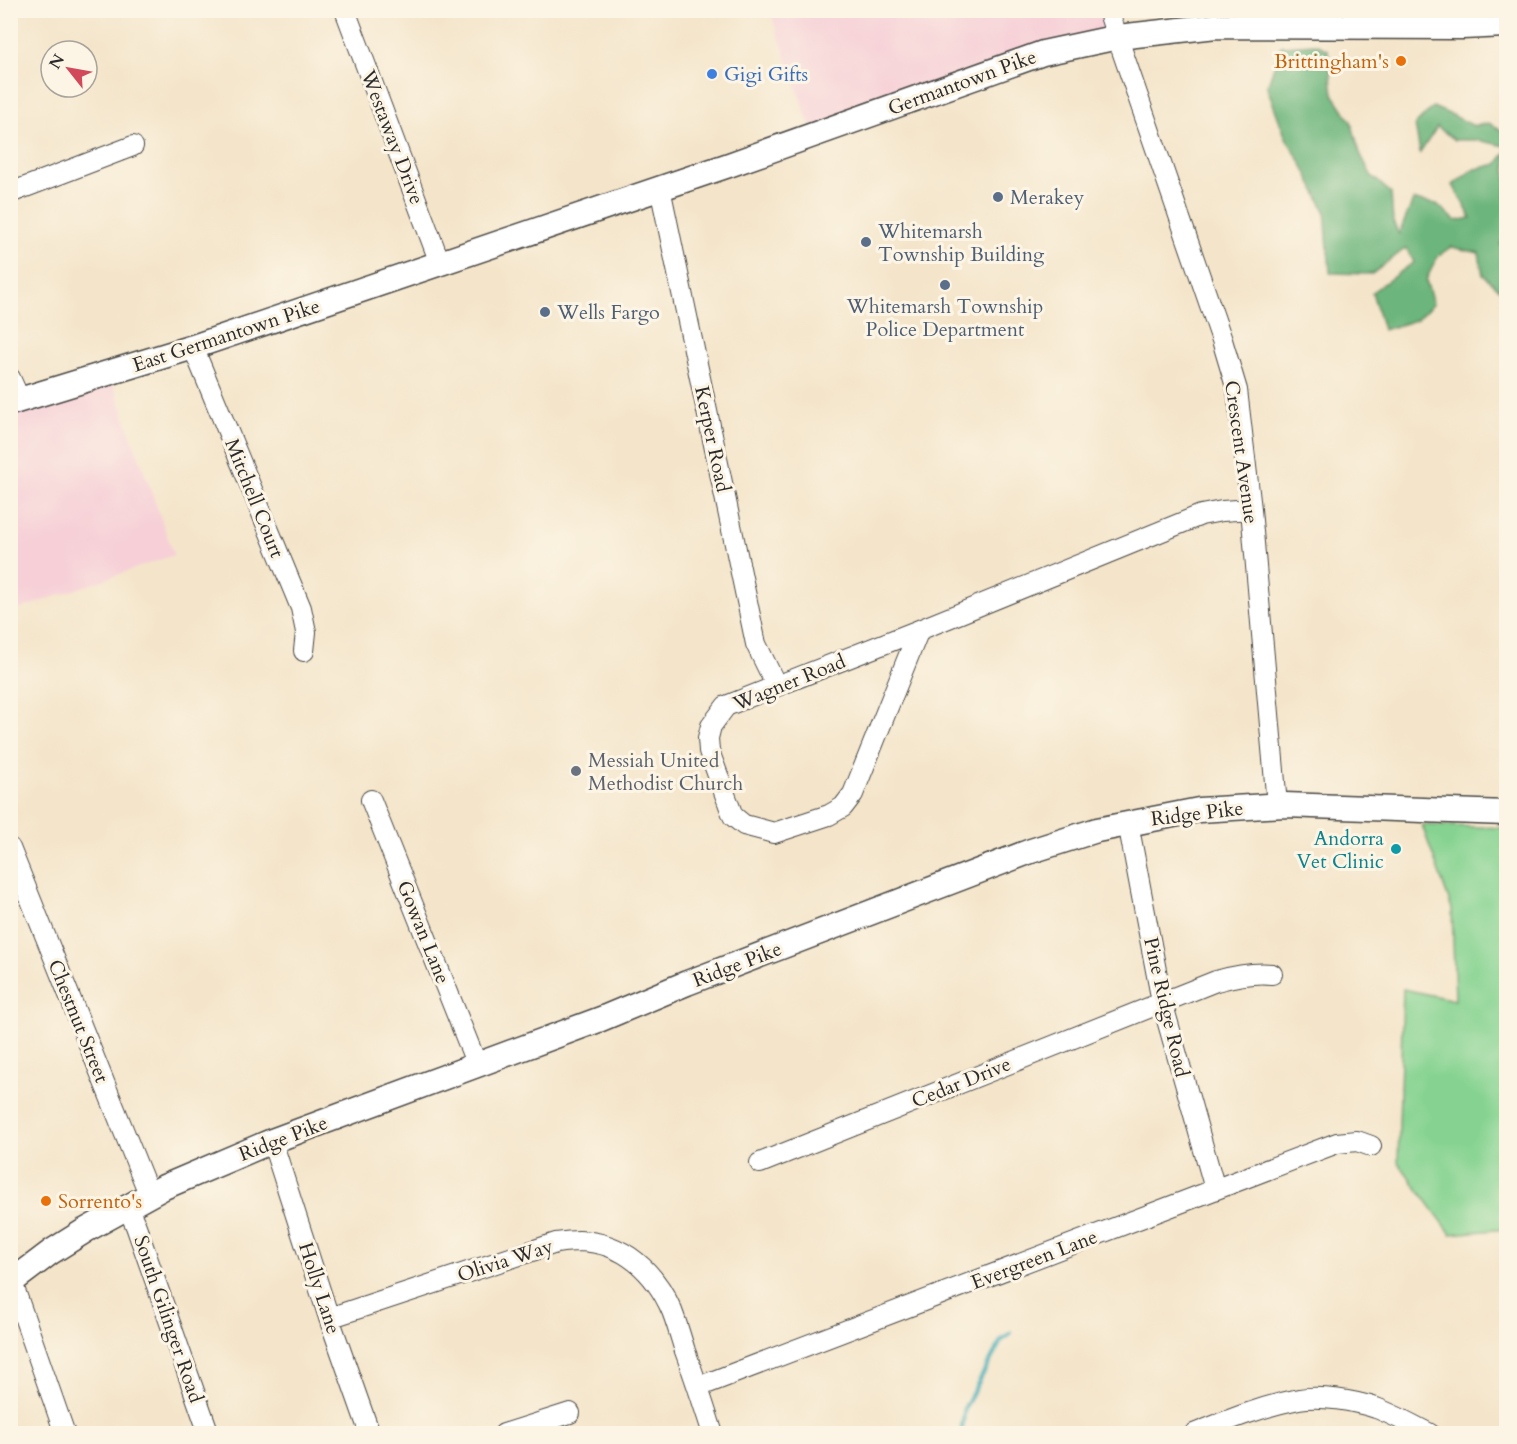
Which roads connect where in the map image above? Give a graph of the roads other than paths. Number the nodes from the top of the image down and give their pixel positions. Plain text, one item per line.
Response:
1 (345, 10) edge
2 (1108, 10) edge
3 (1506, 25) edge
4 (1118, 36) junction
5 (133, 146) dead end
6 (660, 188) junction
7 (10, 193) edge
8 (440, 263) junction
9 (193, 347) junction
10 (14, 393) edge
11 (1251, 509) junction
12 (919, 630) junction
13 (304, 651) dead end
14 (776, 685) junction
15 (371, 800) dead end
16 (1277, 805) junction
17 (1506, 813) edge
18 (1128, 823) junction
19 (10, 848) edge
20 (1272, 974) dead end
21 (1162, 1002) junction
22 (477, 1065) junction
23 (272, 1142) junction
24 (1371, 1146) dead end
25 (760, 1163) dead end
26 (1215, 1189) junction
27 (149, 1194) junction
28 (127, 1206) junction
29 (11, 1282) edge
30 (329, 1318) junction
31 (698, 1387) junction
32 (570, 1413) dead end
33 (65, 1434) edge
34 (208, 1434) edge
35 (370, 1434) edge
36 (504, 1434) edge
37 (713, 1434) edge
38 (1194, 1434) edge
39 (1430, 1434) edge

1 - 8 street, Westaway Drive
2 - 4 street, Crescent Avenue
3 - 4 main road, Germantown Pike
4 - 6 main road, Germantown Pike
4 - 11 street, Crescent Avenue
5 - 7 street
6 - 8 main road, Germantown Pike
6 - 14 street, Kerper Road
8 - 9 main road, East Germantown Pike
9 - 10 main road, East Germantown Pike
9 - 13 street, Mitchell Court
11 - 12 street, Wagner Road
11 - 16 street, Crescent Avenue
12 - 14 street, Wagner Road
12 - 14 street, Wagner Road
15 - 22 street, Gowan Lane
16 - 17 main road, Ridge Pike
16 - 18 main road, Ridge Pike
18 - 21 street, Pine Ridge Road
18 - 22 main road, Ridge Pike
19 - 27 street, Chestnut Street
20 - 21 street, Cedar Drive
21 - 25 street, Cedar Drive
21 - 26 street, Pine Ridge Road
22 - 23 main road, Ridge Pike
23 - 27 main road, Ridge Pike
23 - 30 street, Holly Lane
24 - 26 street, Evergreen Lane
26 - 31 street, Evergreen Lane
27 - 28 main road, Ridge Pike
28 - 29 main road, Ridge Pike
28 - 34 street, South Gilinger Road
29 - 33 street
30 - 31 street, Olivia Way
30 - 35 street, Holly Lane
31 - 37 street, Olivia Way
32 - 36 street
38 - 39 street

